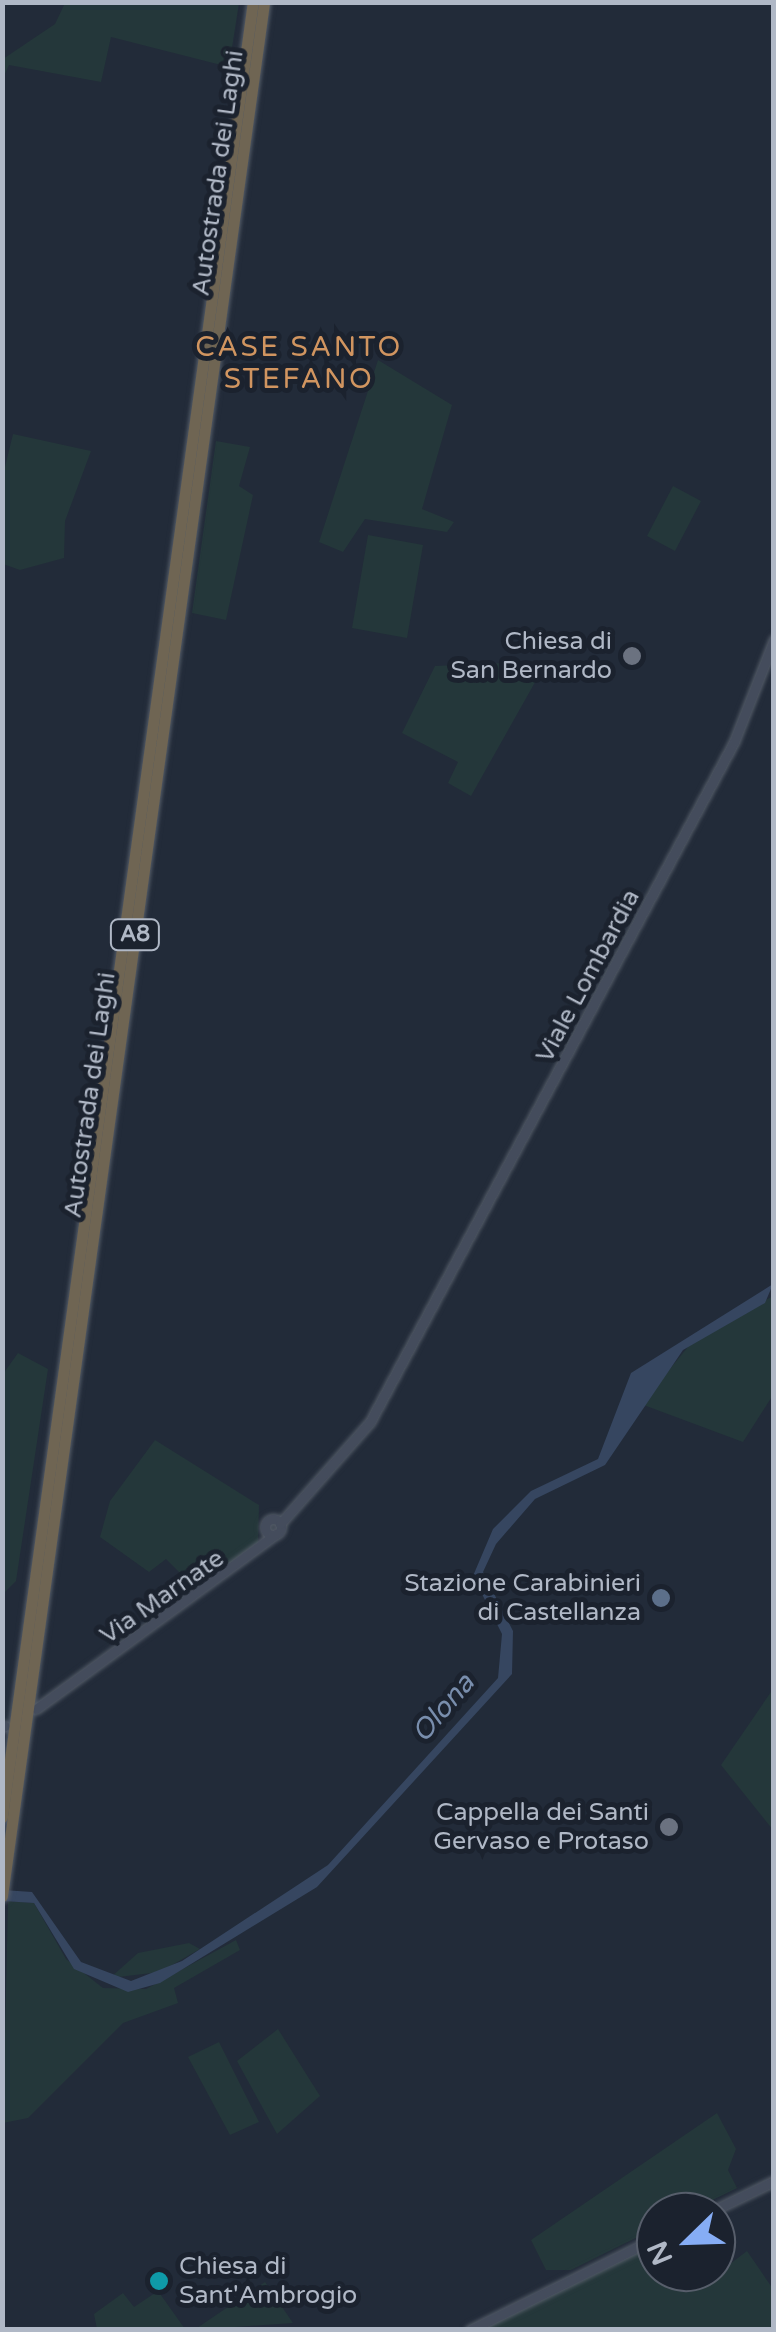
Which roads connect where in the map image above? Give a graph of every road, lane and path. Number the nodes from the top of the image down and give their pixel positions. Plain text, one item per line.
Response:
1 (253, 2) edge
2 (264, 2) edge
3 (774, 640) edge
4 (421, 1323) joint
5 (36, 1708) dead end
6 (2, 1817) edge
7 (2, 1896) edge
8 (774, 2181) edge
9 (736, 2199) edge
10 (636, 2248) edge
11 (470, 2330) edge

1 - 6 highway, Autostrada dei Laghi / A8
2 - 7 highway, Autostrada dei Laghi / A8
3 - 4 street, Viale Lombardia
4 - 5 street, Via Marnate
8 - 9 street
10 - 11 street

